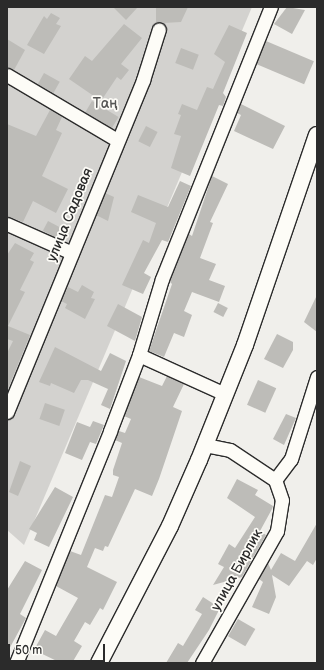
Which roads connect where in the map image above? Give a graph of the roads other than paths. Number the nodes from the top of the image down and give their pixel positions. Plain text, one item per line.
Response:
1 (271, 7) edge
2 (159, 29) dead end
3 (7, 75) edge
4 (317, 135) edge
5 (117, 140) junction
6 (7, 224) edge
7 (72, 253) junction
8 (139, 355) junction
9 (317, 377) edge
10 (225, 394) junction
11 (7, 412) edge
12 (205, 445) junction
13 (275, 480) junction
14 (16, 663) edge
15 (99, 663) edge
16 (202, 663) edge

1 - 8 street
2 - 5 street, улица Садовая
3 - 5 street
4 - 10 main road
5 - 7 street, улица Садовая
6 - 7 street
7 - 11 street, улица Садовая
8 - 10 street
8 - 14 street
9 - 13 street
10 - 12 main road
12 - 13 street
12 - 15 main road
13 - 16 street, улица Бирлик

